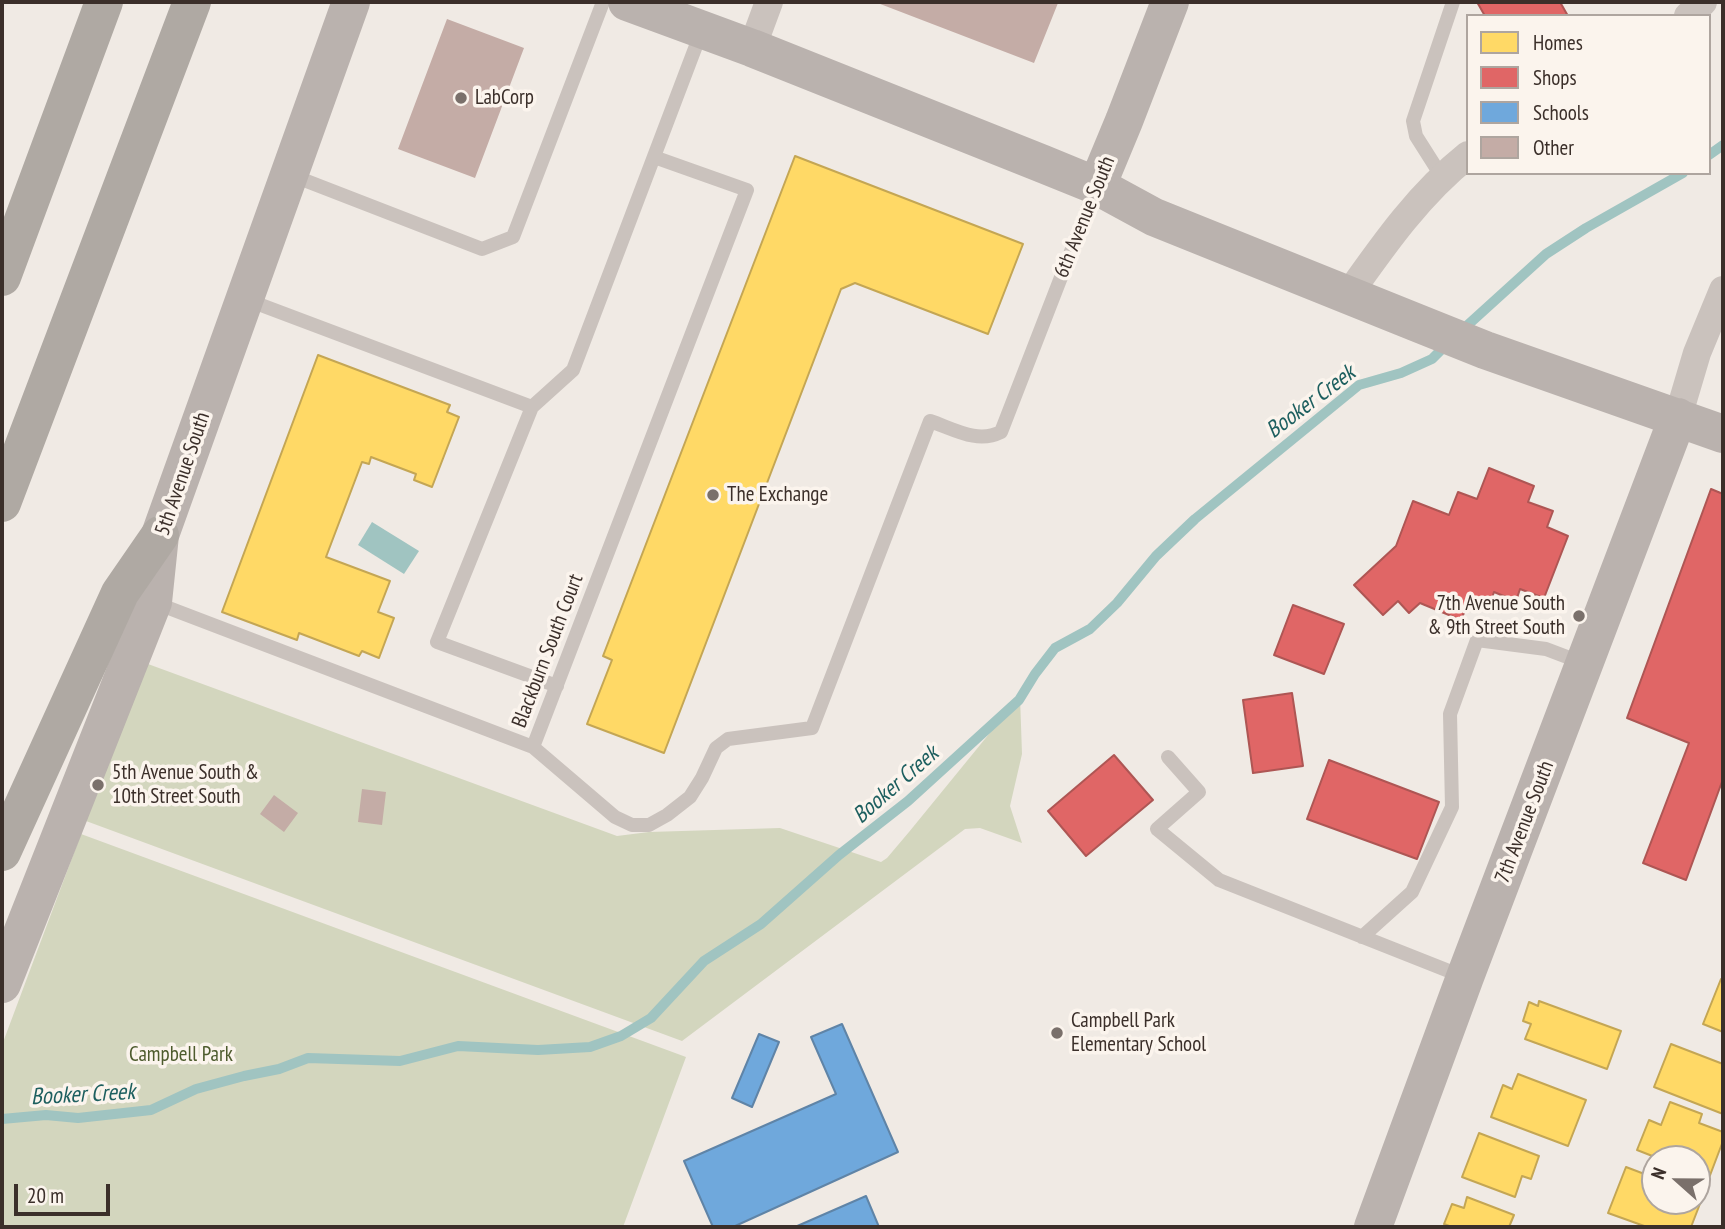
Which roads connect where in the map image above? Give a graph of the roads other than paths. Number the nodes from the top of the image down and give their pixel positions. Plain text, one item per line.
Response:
1 (104, 2) edge
2 (191, 2) edge
3 (351, 2) edge
4 (769, 2) edge
5 (1170, 2) edge
6 (1453, 2) edge
7 (1703, 2) edge
8 (626, 3) edge
9 (1690, 14) edge
10 (702, 29) junction
11 (752, 48) junction
12 (654, 157) junction
13 (1466, 157) edge
14 (289, 174) junction
15 (1442, 177) junction
16 (1097, 186) junction
17 (2, 277) edge
18 (1723, 290) edge
19 (1348, 295) junction
20 (244, 299) junction
21 (532, 407) junction
22 (1678, 417) junction
23 (1721, 433) edge
24 (2, 503) edge
25 (160, 535) junction
26 (153, 602) junction
27 (1585, 664) junction
28 (557, 686) junction
29 (533, 747) junction
30 (1168, 757) dead end
31 (2, 852) edge
32 (1362, 937) junction
33 (1465, 977) junction
34 (2, 984) edge
35 (1373, 1227) edge

1 - 17 highway
2 - 24 highway
3 - 14 main road, 5th Avenue South
4 - 11 street
5 - 16 main road, 6th Avenue South
6 - 15 lane
7 - 9 street
8 - 10 main road
8 - 14 lane
10 - 11 main road
10 - 12 lane
11 - 16 main road
12 - 21 lane
12 - 28 lane, Blackburn South Court
13 - 15 street
14 - 20 main road, 5th Avenue South
15 - 19 street
16 - 19 main road
16 - 29 lane, 6th Avenue South
18 - 22 street
19 - 22 main road
20 - 21 lane
20 - 25 main road, 5th Avenue South
21 - 28 lane
22 - 23 main road
22 - 27 main road, 7th Avenue South
25 - 26 main road, 5th Avenue South
25 - 31 highway
26 - 29 lane, Blackburn South Court
26 - 34 main road, 5th Avenue South
27 - 32 lane
27 - 33 main road, 7th Avenue South
28 - 29 lane, Blackburn South Court
30 - 32 lane
32 - 33 lane
33 - 35 main road, 7th Avenue South

